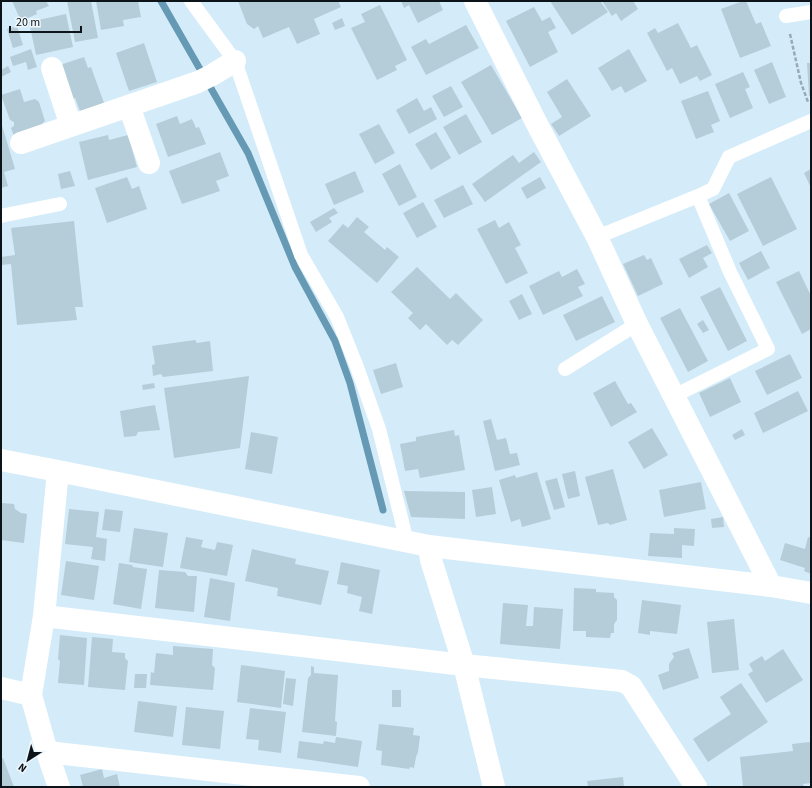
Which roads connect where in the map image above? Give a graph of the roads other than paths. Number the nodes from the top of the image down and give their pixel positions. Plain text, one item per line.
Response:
1 (191, 1) edge
2 (475, 1) edge
3 (811, 12) edge
4 (786, 16) road end
5 (235, 61) junction
6 (52, 68) dead end
7 (129, 106) junction
8 (811, 121) edge
9 (71, 126) junction
10 (21, 143) dead end
11 (149, 163) dead end
12 (698, 196) junction
13 (60, 204) dead end
14 (1, 216) edge
15 (597, 237) junction
16 (637, 324) junction
17 (565, 369) dead end
18 (674, 396) junction
19 (1, 460) edge
20 (58, 471) junction
21 (407, 542) junction
22 (429, 546) junction
23 (770, 586) junction
24 (811, 593) edge
25 (44, 616) junction
26 (464, 665) junction
27 (1, 688) edge
28 (32, 695) junction
29 (47, 752) junction
30 (59, 787) edge
31 (359, 787) edge
32 (494, 787) edge
33 (696, 787) edge

1 - 5 lane
2 - 15 street
3 - 4 lane
5 - 7 street
5 - 21 lane
6 - 9 street
7 - 9 street
7 - 11 street
8 - 12 lane
9 - 10 street
12 - 15 lane
12 - 18 lane
13 - 14 lane
15 - 16 street
16 - 17 lane
16 - 18 street
18 - 23 street
19 - 20 street
20 - 21 street
20 - 25 street
21 - 22 street
22 - 23 street
22 - 26 street
23 - 24 street
25 - 26 street
25 - 28 street
26 - 32 street
26 - 33 street
27 - 28 street
28 - 29 street
29 - 30 street
29 - 31 street

